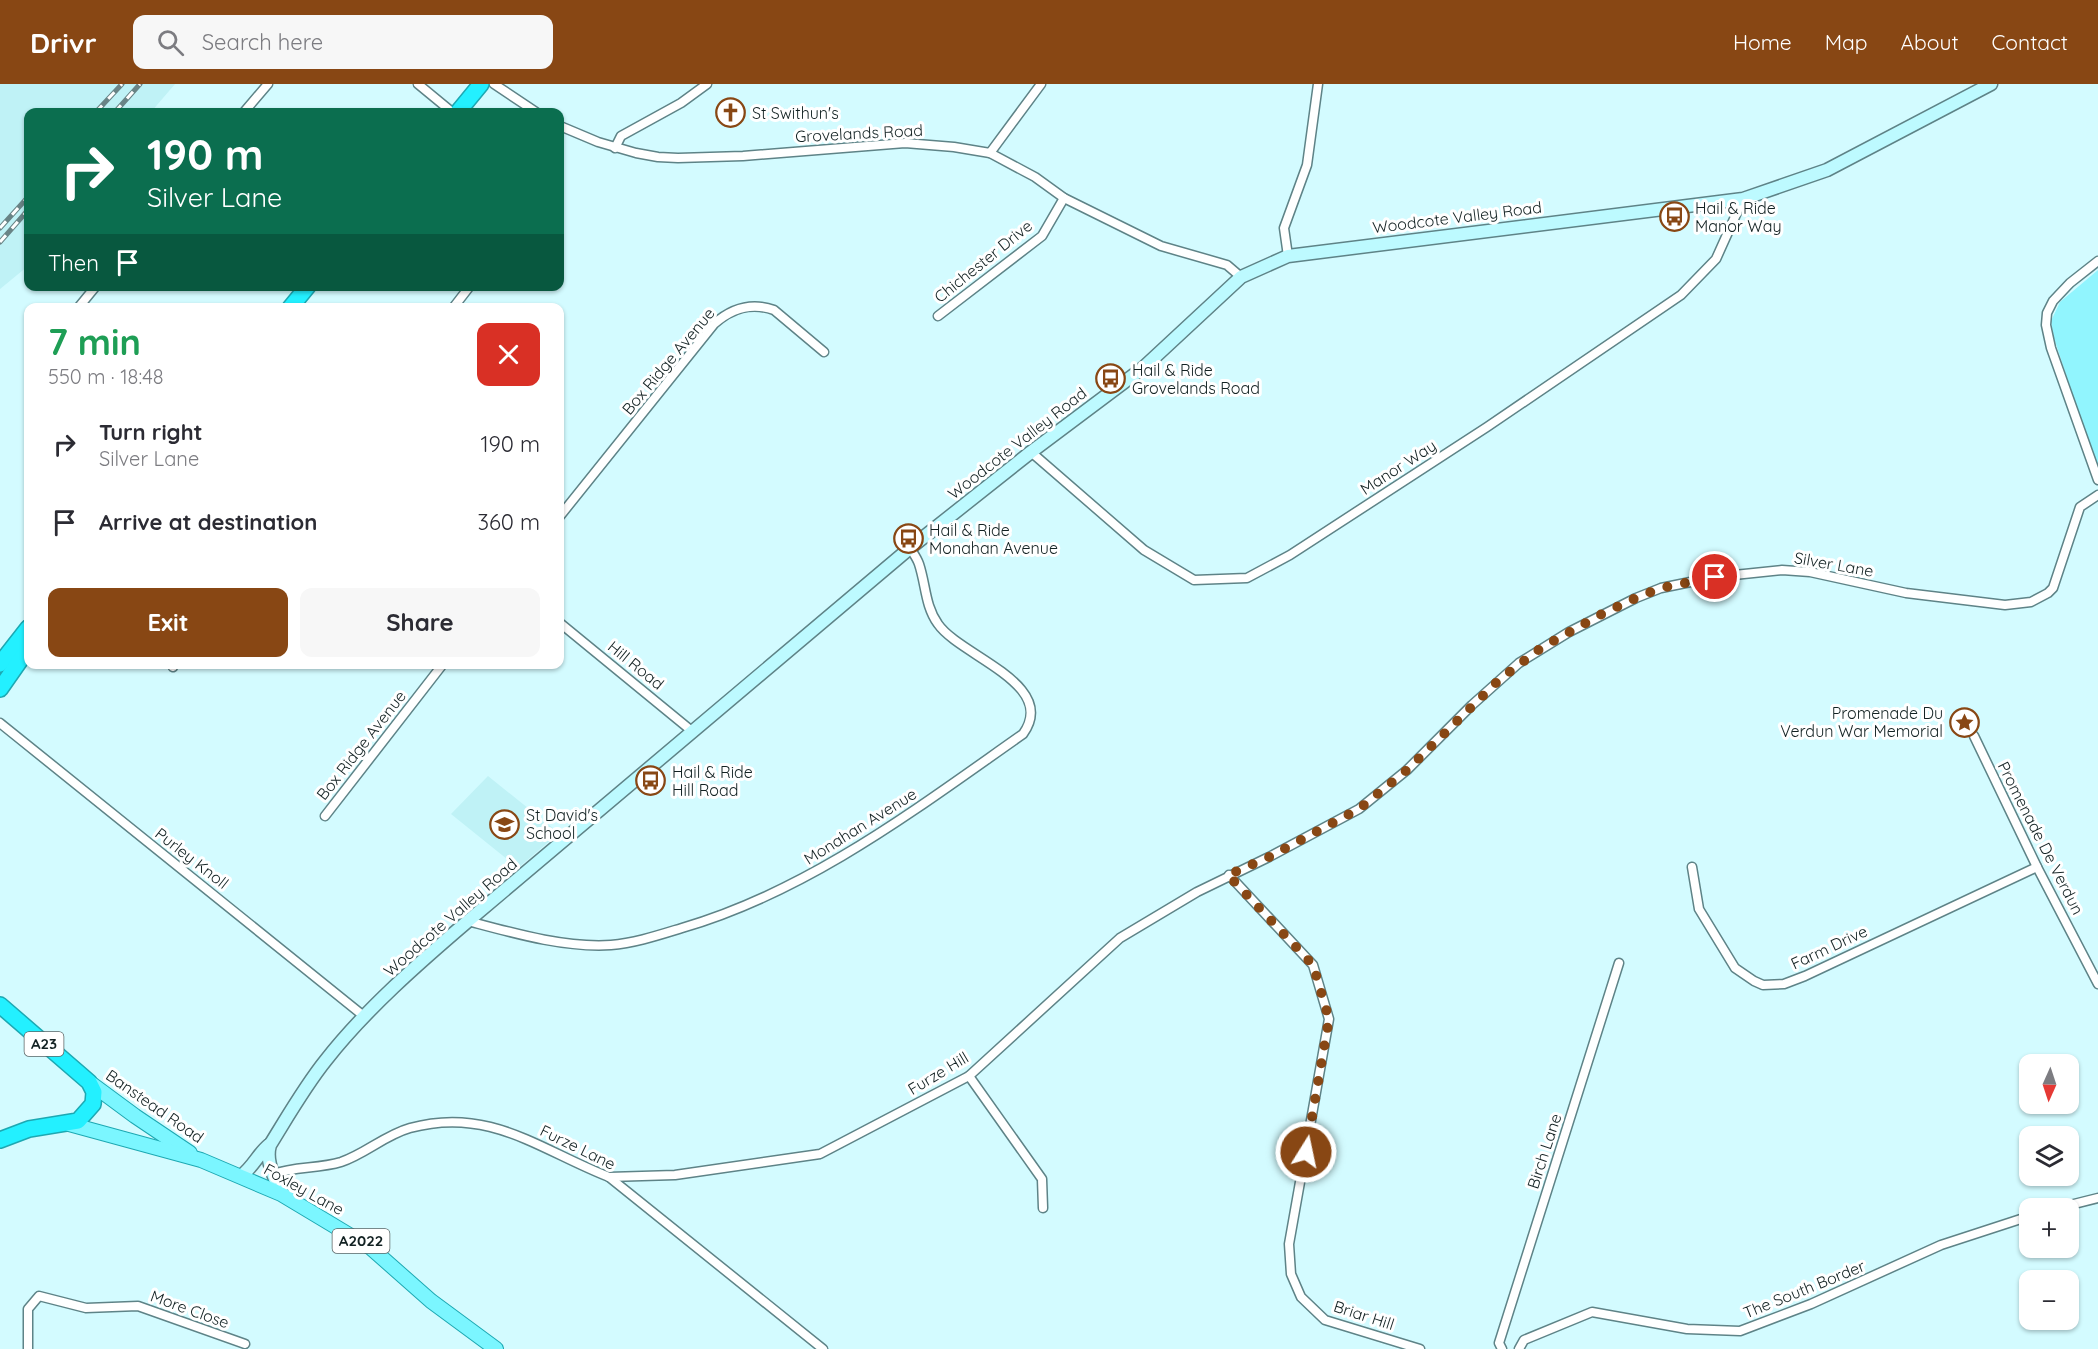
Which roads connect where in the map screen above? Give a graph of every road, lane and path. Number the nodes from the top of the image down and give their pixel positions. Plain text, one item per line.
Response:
1 (268, 84) edge
2 (418, 84) edge
3 (481, 84) edge
4 (494, 84) edge
5 (706, 84) edge
6 (1041, 84) edge
7 (1318, 84) edge
8 (1991, 84) edge
9 (247, 108) edge
10 (447, 108) edge
11 (461, 108) edge
12 (530, 108) edge
13 (564, 128) edge
14 (615, 148) junction
15 (990, 153) junction
16 (1064, 198) junction
17 (1743, 199) junction
18 (1287, 256) junction
19 (2098, 261) edge
20 (1241, 277) junction
21 (92, 291) edge
22 (304, 291) edge
23 (466, 291) edge
24 (82, 303) edge
25 (294, 303) edge
26 (457, 303) edge
27 (938, 316) dead end
28 (824, 352) dead end
29 (1031, 452) junction
30 (2098, 480) edge
31 (2098, 495) edge
32 (564, 511) edge
33 (910, 548) junction
34 (564, 626) edge
35 (24, 633) edge
36 (24, 655) edge
37 (0, 664) edge
38 (439, 669) edge
39 (0, 689) edge
40 (0, 723) edge
41 (693, 732) junction
42 (1974, 736) dead end
43 (325, 816) dead end
44 (1692, 867) dead end
45 (2037, 867) junction
46 (1228, 875) junction
47 (468, 921) junction
48 (1619, 963) dead end
49 (2098, 984) edge
50 (0, 1005) edge
51 (365, 1017) junction
52 (969, 1076) junction
53 (89, 1082) junction
54 (69, 1124) junction
55 (0, 1140) edge
56 (270, 1145) junction
57 (201, 1160) junction
58 (273, 1174) junction
59 (241, 1176) junction
60 (609, 1177) junction
61 (281, 1194) junction
62 (2098, 1198) edge
63 (2079, 1203) edge
64 (1043, 1208) dead end
65 (2019, 1220) edge
66 (245, 1344) dead end
67 (491, 1347) edge
68 (28, 1349) edge
69 (823, 1349) edge
70 (1420, 1349) edge
71 (1502, 1349) edge
72 (1519, 1349) edge

1 - 9 street
2 - 10 street
3 - 11 highway
4 - 12 street
5 - 14 street
6 - 15 street
7 - 18 street
8 - 17 street, Woodcote Valley Road
13 - 14 street, Grovelands Road
14 - 15 street, Grovelands Road
15 - 16 street, Grovelands Road
16 - 20 street, Grovelands Road
16 - 27 street, Chichester Drive
17 - 18 street, Woodcote Valley Road
17 - 29 street, Manor Way
18 - 20 street, Woodcote Valley Road
19 - 30 street
20 - 29 street, Woodcote Valley Road
21 - 24 street
22 - 25 highway
23 - 26 street
28 - 32 street, Box Ridge Avenue
29 - 33 street, Woodcote Valley Road
31 - 46 street, Silver Lane
33 - 41 street, Woodcote Valley Road
33 - 47 street, Monahan Avenue
34 - 41 street, Hill Road
35 - 37 highway
36 - 39 highway
38 - 43 street, Box Ridge Avenue
40 - 51 street, Purley Knoll
41 - 47 street, Woodcote Valley Road
42 - 45 street, Promenade De Verdun
44 - 45 street, Farm Drive
45 - 49 street, Promenade De Verdun
46 - 52 street, Furze Hill
46 - 70 street, Briar Hill
47 - 51 street, Woodcote Valley Road
48 - 71 street, Birch Lane
50 - 53 highway, Banstead Road / A23
51 - 56 street, Woodcote Valley Road
52 - 60 street, Furze Hill
52 - 64 street
53 - 54 highway, Banstead Road
53 - 57 main road, Banstead Road / A2022
54 - 55 highway
54 - 57 main road, A2022
56 - 58 street
56 - 59 street, Woodcote Valley Road
57 - 59 main road, Foxley Lane / A2022
58 - 60 street, Furze Lane
58 - 61 street
59 - 61 main road, Foxley Lane / A2022
60 - 69 street, Furze Lane
61 - 67 main road, Foxley Lane / A2022
62 - 63 street
65 - 72 street, The South Border
66 - 68 street, More Close

